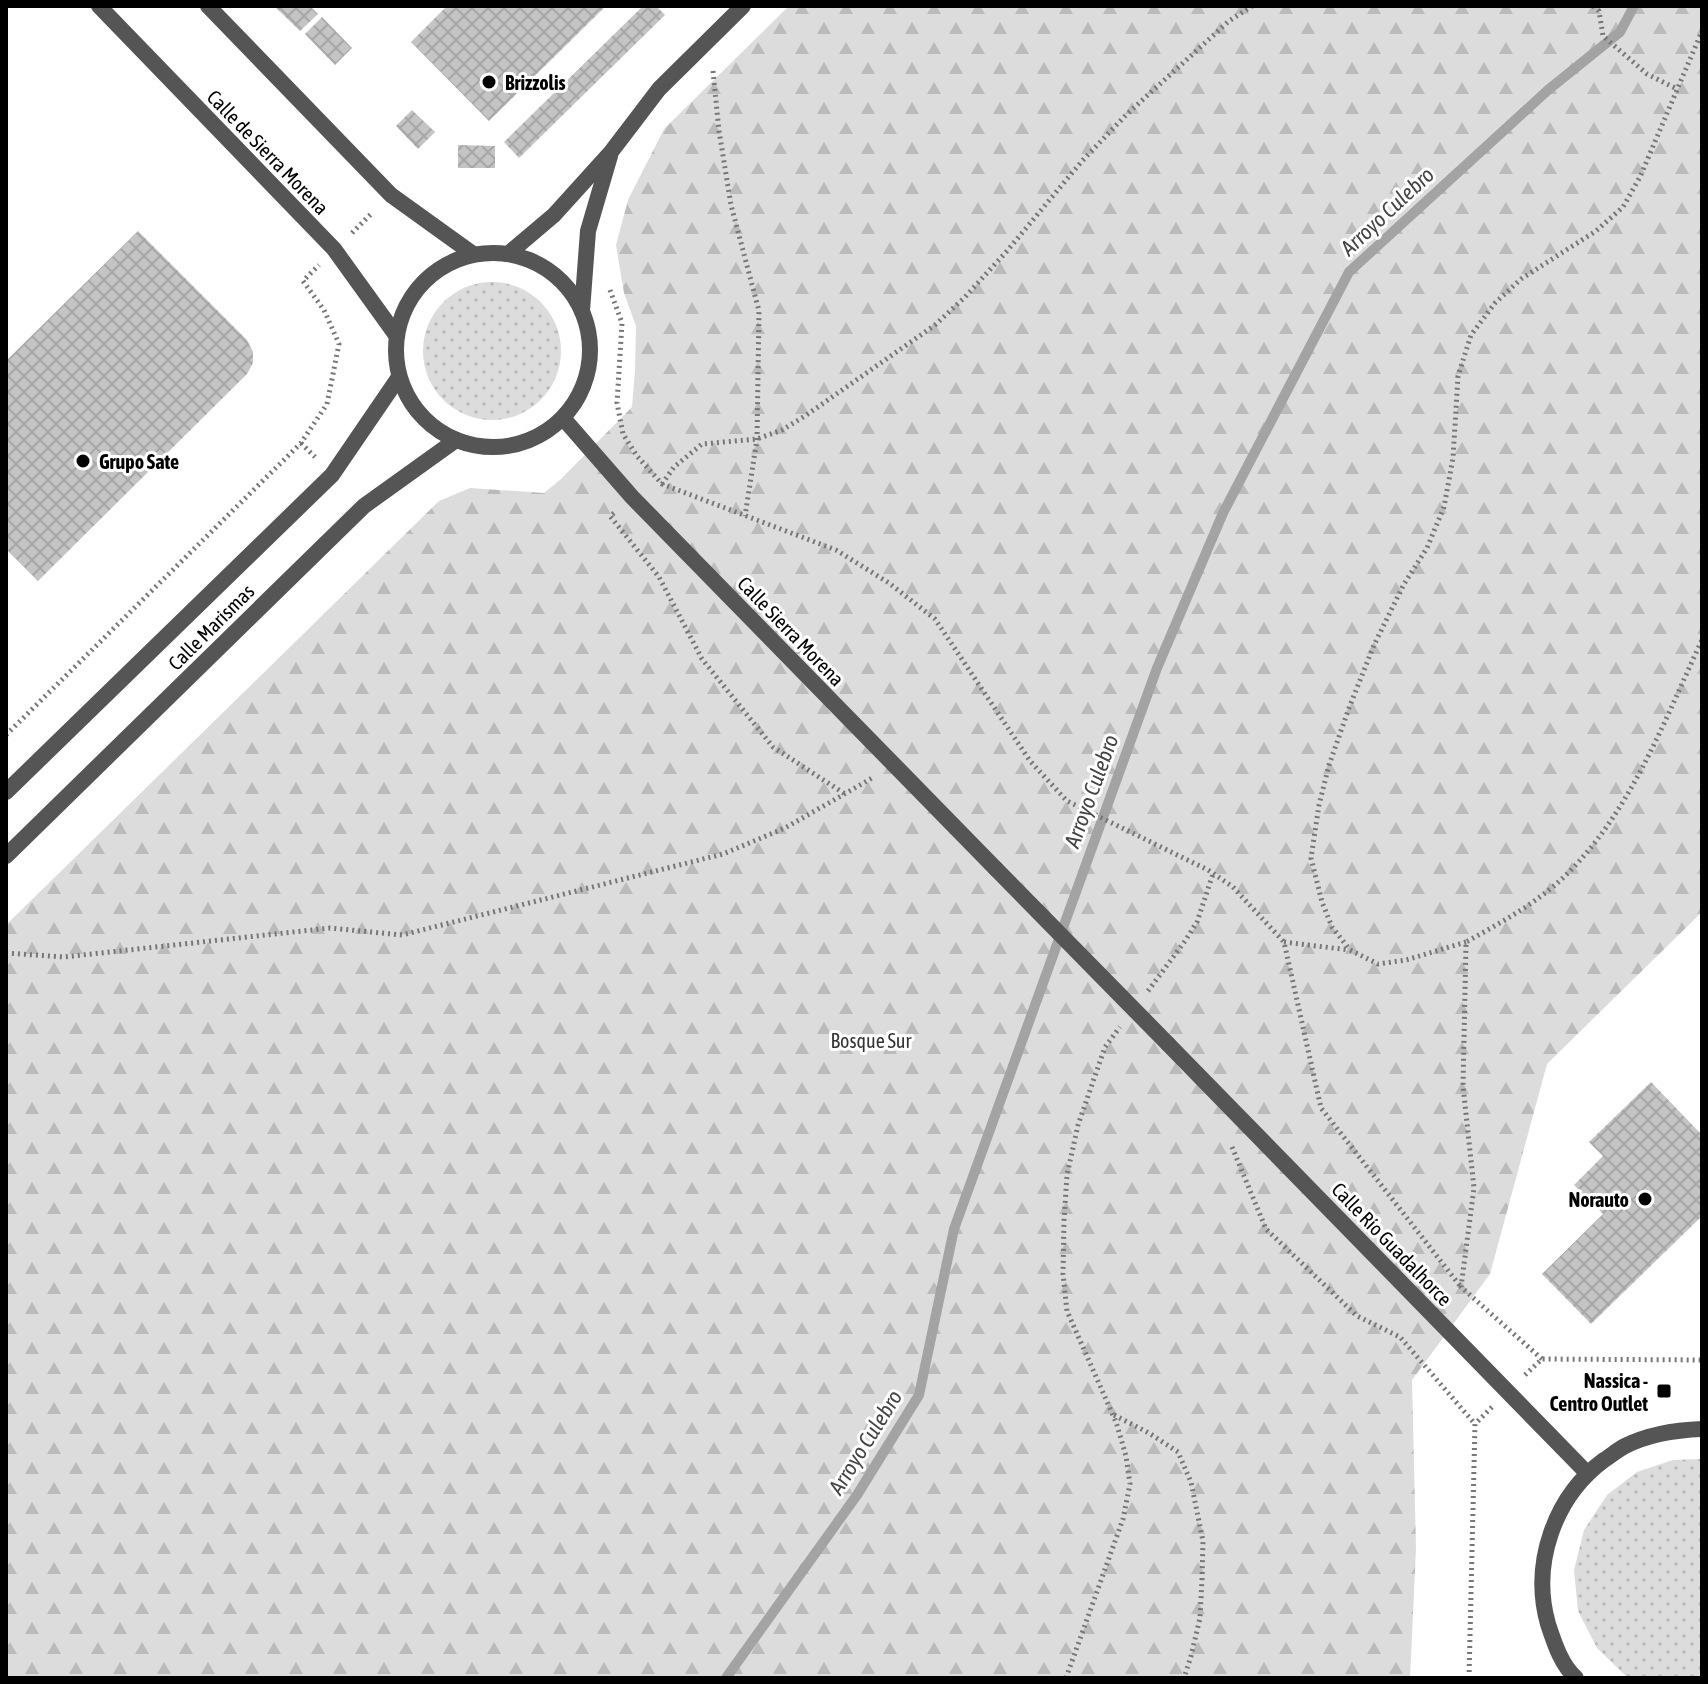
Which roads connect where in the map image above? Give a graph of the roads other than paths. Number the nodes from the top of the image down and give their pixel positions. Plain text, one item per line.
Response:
1 (99, 6) edge
2 (208, 6) edge
3 (743, 6) edge
4 (611, 152) junction
5 (473, 254) junction
6 (508, 254) junction
7 (582, 311) junction
8 (396, 335) junction
9 (399, 377) junction
10 (563, 418) junction
11 (456, 440) junction
12 (6, 792) edge
13 (6, 856) edge
14 (996, 869) joint
15 (1702, 1429) edge
16 (1587, 1473) junction
17 (1576, 1678) edge

1 - 8 street, Calle de Sierra Morena
2 - 5 street
3 - 4 street
4 - 6 street
4 - 7 street
5 - 6 street
5 - 8 street
6 - 7 street
7 - 10 street
8 - 9 street
9 - 11 street
9 - 12 street, Calle Marismas
10 - 11 street
10 - 14 street, Calle Sierra Morena
11 - 13 street, Calle Marismas
14 - 16 street, Calle Río Guadalhorce, bridge
15 - 16 street
16 - 17 street

